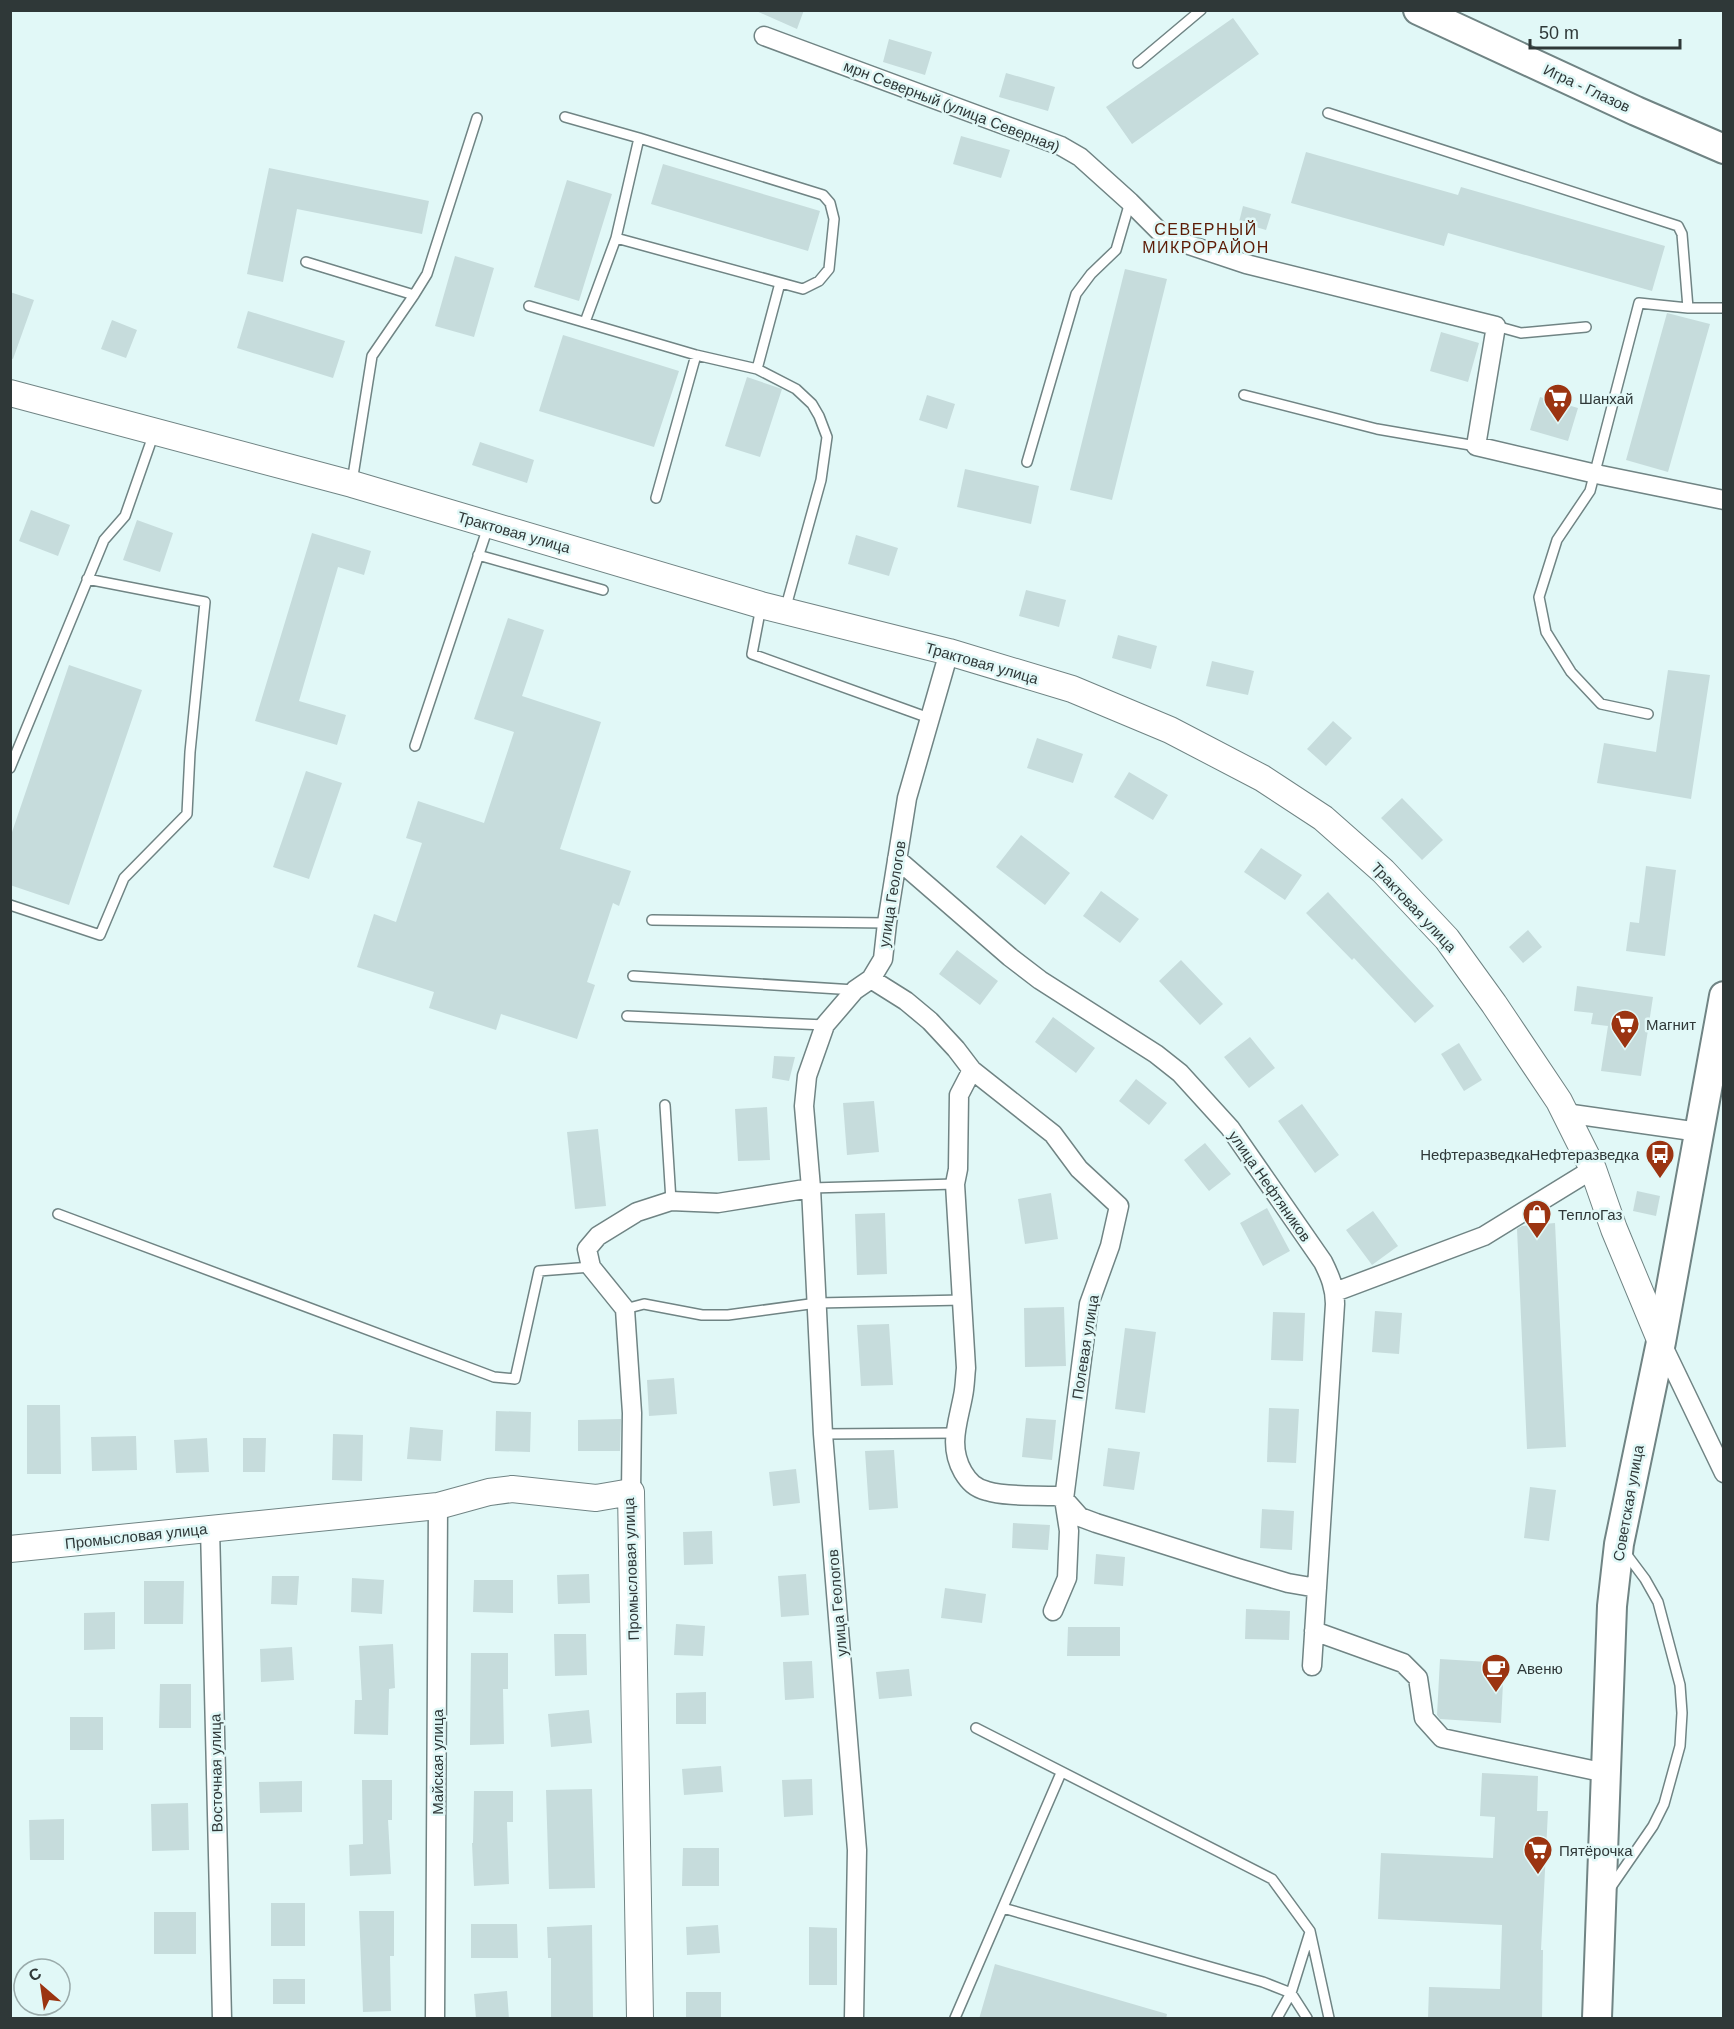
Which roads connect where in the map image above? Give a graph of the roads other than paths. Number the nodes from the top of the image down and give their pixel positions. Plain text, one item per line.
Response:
1 (1201, 10) edge
2 (1418, 10) edge
3 (764, 36) dead end
4 (1138, 63) dead end
5 (1328, 113) dead end
6 (565, 117) dead end
7 (477, 118) dead end
8 (639, 138) junction
9 (1724, 149) edge
10 (1130, 202) junction
11 (616, 238) junction
12 (306, 262) dead end
13 (780, 282) junction
14 (414, 295) junction
15 (529, 306) dead end
16 (1688, 308) junction
17 (1724, 308) edge
18 (585, 322) junction
19 (1496, 326) junction
20 (1586, 327) dead end
21 (696, 355) junction
22 (757, 369) junction
23 (10, 393) edge
24 (1245, 395) dead end
25 (154, 431) junction
26 (1476, 446) junction
27 (1027, 462) dead end
28 (1596, 474) junction
29 (352, 484) junction
30 (656, 498) dead end
31 (1724, 500) edge
32 (489, 524) junction
33 (478, 555) junction
34 (87, 579) junction
35 (603, 590) dead end
36 (773, 607) junction
37 (949, 652) junction
38 (1648, 714) dead end
39 (929, 718) junction
40 (415, 746) dead end
41 (10, 768) edge
42 (897, 859) junction
43 (10, 905) edge
44 (651, 920) dead end
45 (886, 923) junction
46 (633, 976) dead end
47 (871, 979) junction
48 (855, 990) junction
49 (1724, 996) edge
50 (627, 1016) dead end
51 (825, 1025) junction
52 (972, 1070) junction
53 (664, 1105) dead end
54 (1565, 1113) junction
55 (1699, 1132) junction
56 (1593, 1169) junction
57 (956, 1184) junction
58 (811, 1188) junction
59 (671, 1201) junction
60 (58, 1214) dead end
61 (591, 1268) junction
62 (1335, 1292) junction
63 (963, 1300) junction
64 (817, 1303) junction
65 (625, 1309) junction
66 (1661, 1342) junction
67 (955, 1433) junction
68 (824, 1434) junction
69 (1719, 1453) edge
70 (1724, 1473) edge
71 (632, 1492) junction
72 (1064, 1499) junction
73 (438, 1506) junction
74 (210, 1528) junction
75 (1619, 1544) junction
76 (10, 1549) edge
77 (1317, 1588) junction
78 (1053, 1611) dead end
79 (1314, 1631) junction
80 (1312, 1666) dead end
81 (976, 1728) dead end
82 (1061, 1773) junction
83 (1606, 1773) junction
84 (1601, 1902) junction
85 (1003, 1908) junction
86 (1310, 1931) junction
87 (1291, 1994) junction
88 (222, 2019) edge
89 (435, 2019) edge
90 (640, 2019) edge
91 (854, 2019) edge
92 (956, 2019) edge
93 (1276, 2019) edge
94 (1306, 2019) edge
95 (1329, 2019) edge
96 (1597, 2019) edge

1 - 4 lane
2 - 9 main road, Игра - Глазов
3 - 10 street, мрн Северный (улица Северная)
5 - 16 lane
6 - 8 lane
7 - 14 lane
8 - 11 lane
8 - 13 lane
10 - 19 street, мрн Северный (улица Северная)
10 - 27 lane
11 - 13 lane
11 - 18 lane
12 - 14 lane
13 - 22 lane
14 - 29 lane
15 - 18 lane
16 - 17 lane
16 - 28 lane
18 - 21 lane
19 - 20 lane
19 - 26 street
21 - 22 lane
21 - 30 lane
22 - 36 lane
23 - 25 street, Трактовая улица
24 - 26 lane
25 - 29 street, Трактовая улица
25 - 34 lane
26 - 28 street
28 - 31 street
28 - 38 lane
29 - 32 street, Трактовая улица
32 - 33 lane
32 - 36 street, Трактовая улица
33 - 35 lane
33 - 40 lane
34 - 41 lane
34 - 43 lane
36 - 37 street, Трактовая улица
36 - 39 lane
37 - 39 street, улица Геологов
37 - 54 street, Трактовая улица
39 - 42 street, улица Геологов
42 - 45 street, улица Геологов
42 - 62 street, улица Нефтяников
44 - 45 lane
45 - 47 street, улица Геологов
46 - 48 lane
47 - 48 street, улица Геологов
47 - 52 street, Полевая улица
48 - 51 street, улица Геологов
49 - 55 main road, Советская улица
50 - 51 lane
51 - 58 street, улица Геологов
52 - 57 street
52 - 72 street, Полевая улица
53 - 59 lane
54 - 55 street
54 - 56 street, Трактовая улица
55 - 66 main road, Советская улица
56 - 62 street
56 - 66 street, Трактовая улица
57 - 58 lane
57 - 63 street
58 - 59 street
58 - 64 street, улица Геологов
59 - 61 street
60 - 61 lane
61 - 65 street
62 - 77 street, улица Нефтяников
63 - 64 lane
63 - 67 street
64 - 65 lane
64 - 68 street, улица Геологов
65 - 71 street
66 - 69 street
66 - 75 main road, Советская улица
67 - 68 lane
67 - 72 street
68 - 91 street, улица Геологов
69 - 70 street
71 - 73 street, Промысловая улица
71 - 90 street, Промысловая улица
72 - 77 street
72 - 78 street, Полевая улица
73 - 74 street, Промысловая улица
73 - 89 street, Майская улица
74 - 76 street, Промысловая улица
74 - 88 street, Восточная улица
75 - 83 main road, Советская улица
75 - 84 lane
77 - 79 street, улица Нефтяников
79 - 80 street, улица Нефтяников
79 - 83 street
81 - 82 lane
82 - 85 lane
82 - 86 lane
83 - 84 main road, Советская улица
84 - 96 main road, Советская улица
85 - 87 lane
85 - 92 lane
86 - 87 lane
86 - 95 lane
87 - 93 lane
87 - 94 lane

